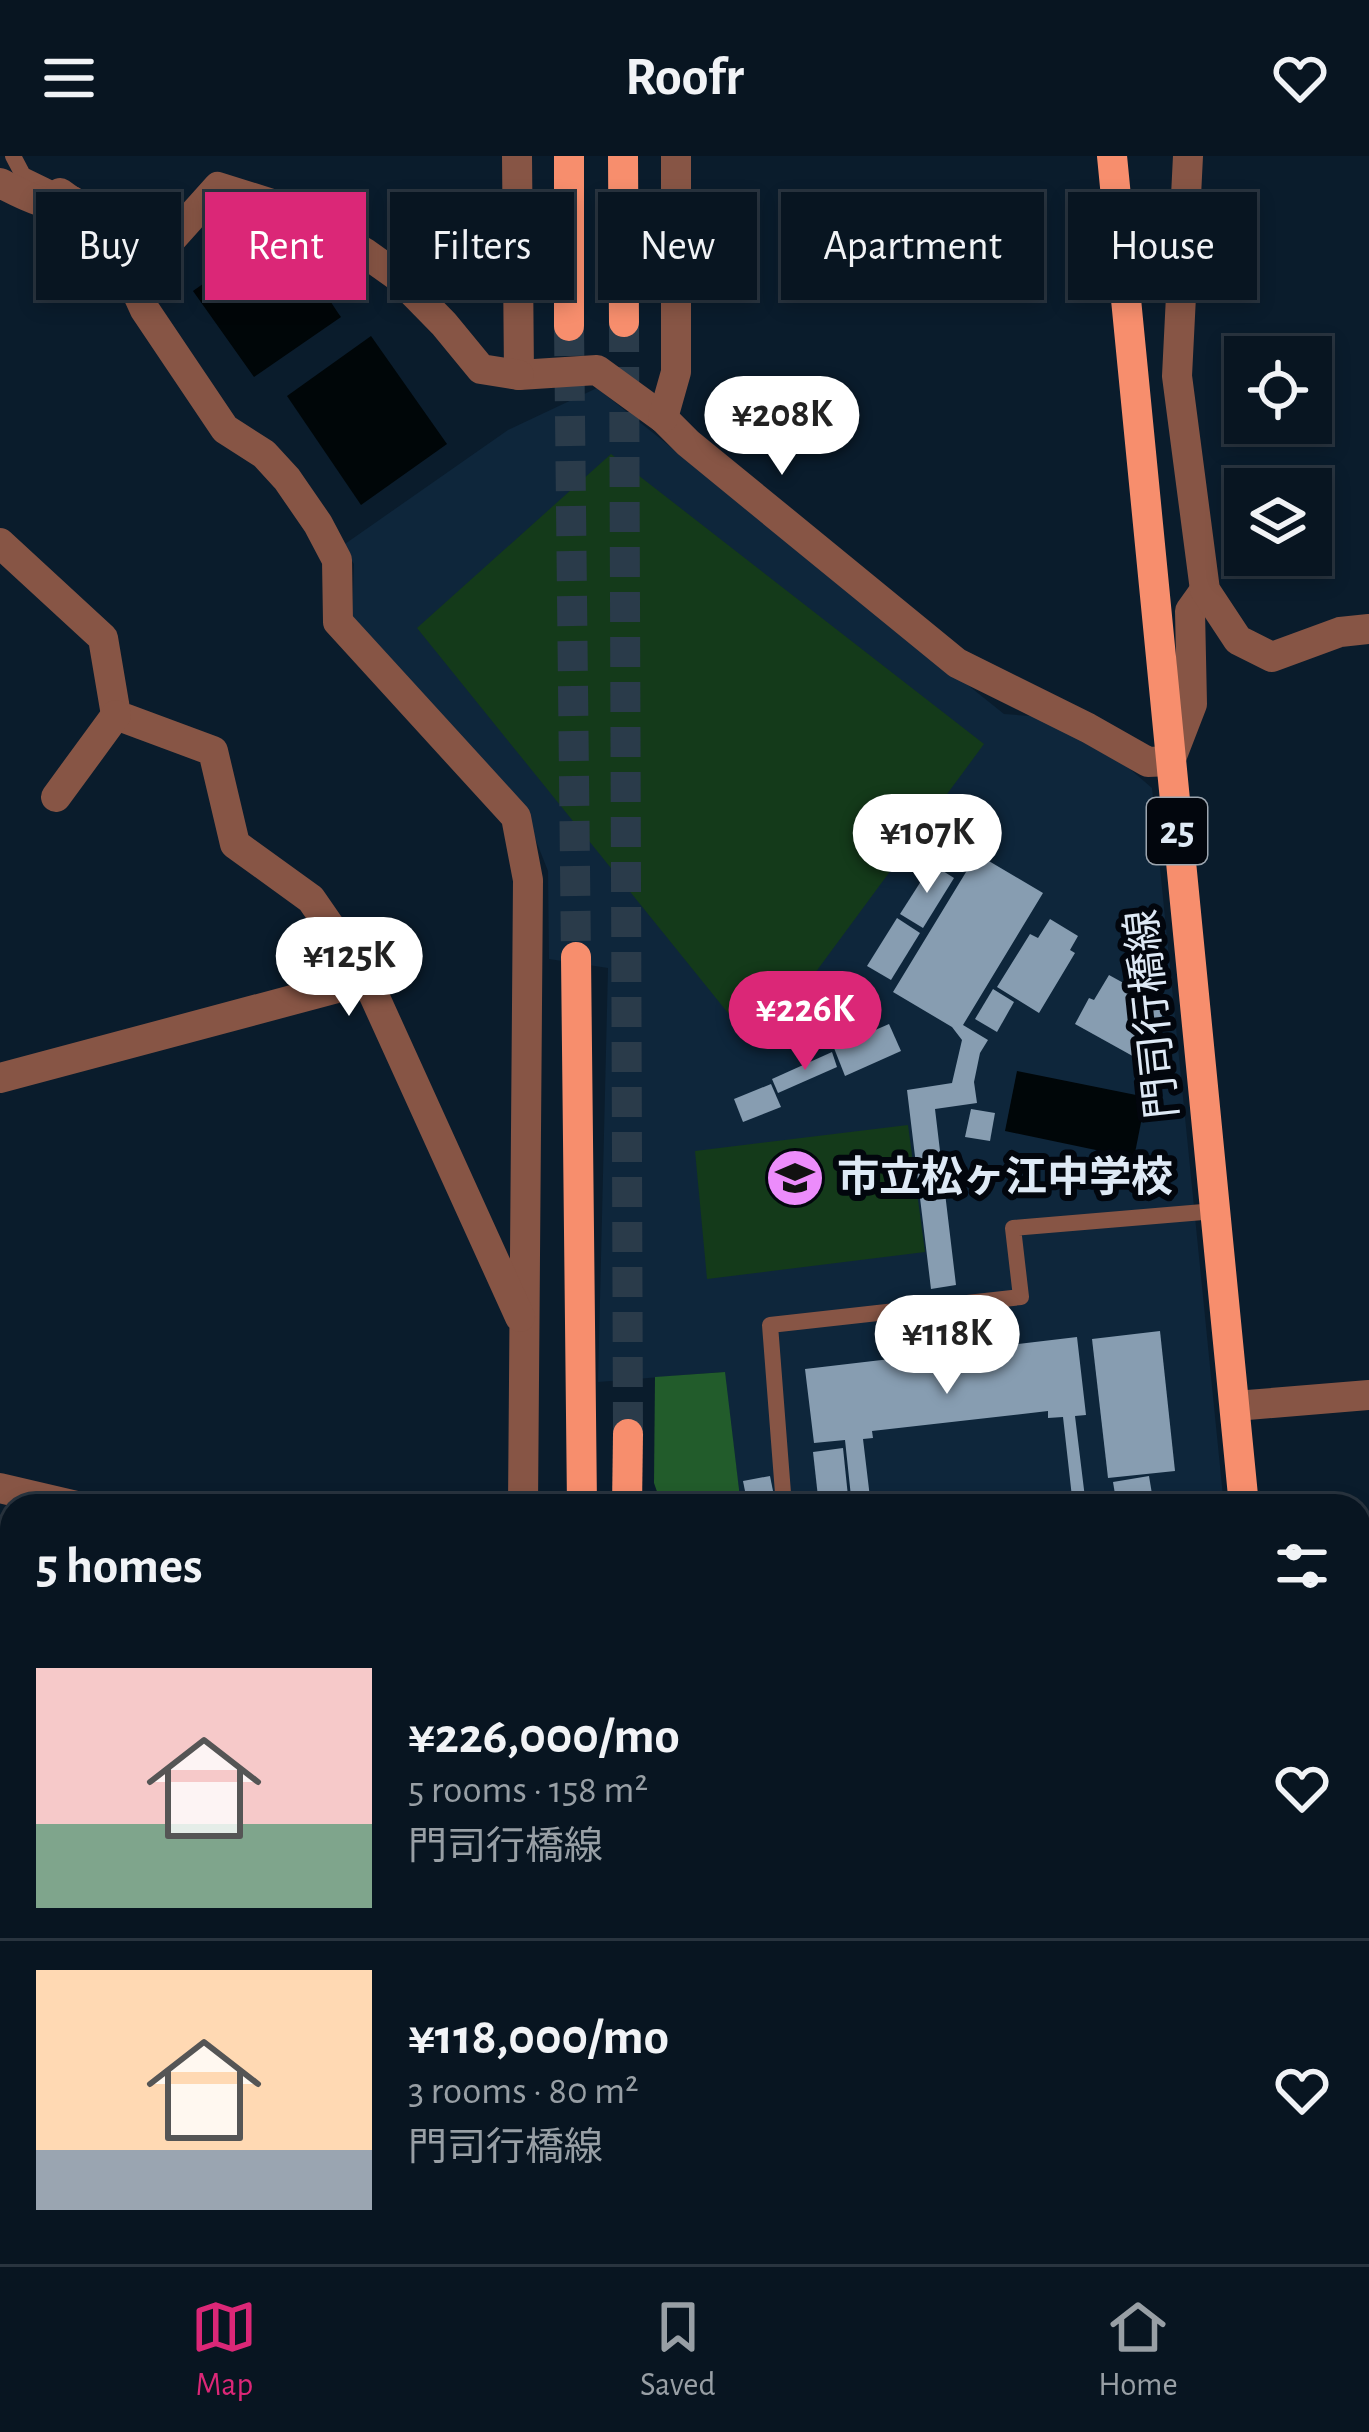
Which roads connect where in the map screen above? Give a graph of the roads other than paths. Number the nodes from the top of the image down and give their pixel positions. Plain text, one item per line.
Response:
1 (13, 156) edge
2 (517, 156) edge
3 (569, 156) edge
4 (623, 156) edge
5 (676, 156) edge
6 (1112, 156) edge
7 (1188, 156) edge
8 (0, 183) edge
9 (56, 192) edge
10 (36, 200) edge
11 (181, 229) edge
12 (140, 300) edge
13 (624, 322) tunnel mouth
14 (569, 326) tunnel mouth
15 (519, 375) junction
16 (663, 418) junction
17 (0, 543) edge
18 (1205, 590) junction
19 (1369, 629) edge
20 (116, 716) junction
21 (1170, 761) junction
22 (56, 797) dead end
23 (577, 957) tunnel mouth
24 (367, 980) junction
25 (0, 1078) edge
26 (1215, 1211) junction
27 (524, 1326) junction
28 (1369, 1394) edge
29 (1235, 1406) junction
30 (628, 1434) tunnel mouth
31 (523, 1494) edge
32 (582, 1494) edge
33 (627, 1494) edge
34 (783, 1494) edge
35 (1243, 1494) edge
36 (0, 2005) edge
37 (0, 2045) edge

1 - 9 lane
2 - 15 street
3 - 14 main road
4 - 13 main road
5 - 16 street
6 - 21 main road, 門司行橋線 / 25
7 - 18 street
8 - 10 street
11 - 15 street
12 - 27 street
15 - 16 street
16 - 21 street
17 - 20 street
18 - 19 street
18 - 21 street
20 - 22 street
20 - 24 street
21 - 26 main road, 門司行橋線 / 25
23 - 32 main road
24 - 25 street
24 - 27 street
26 - 29 main road, 門司行橋線 / 25
26 - 34 lane
27 - 31 street
28 - 29 street
29 - 35 main road, 門司行橋線 / 25
30 - 33 main road
36 - 37 street

